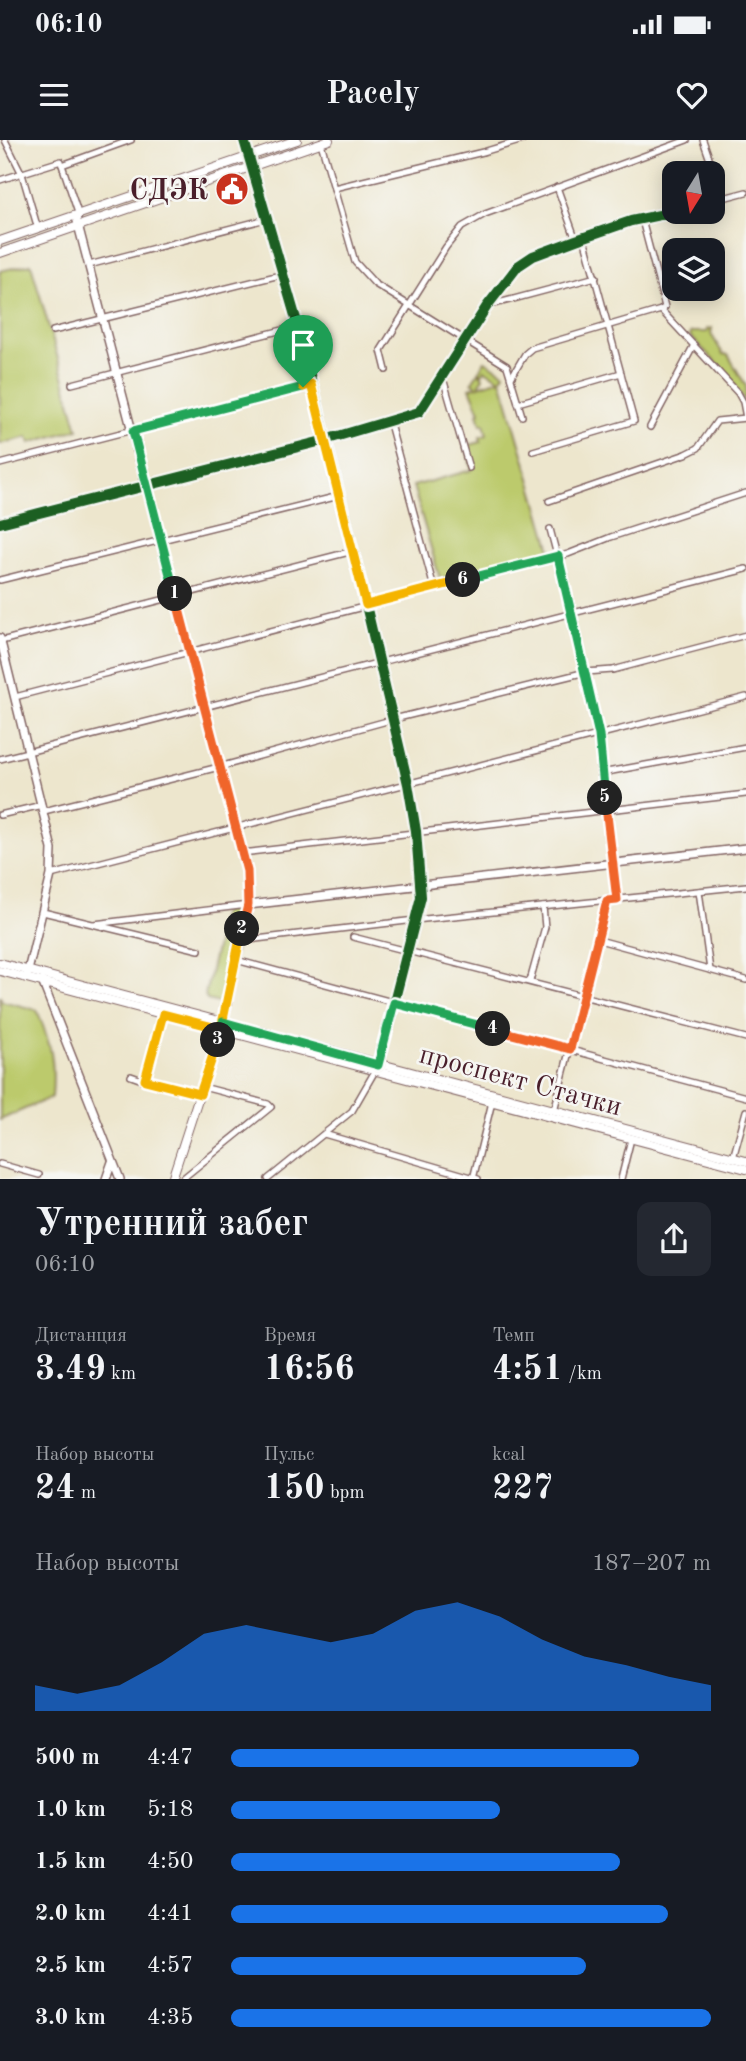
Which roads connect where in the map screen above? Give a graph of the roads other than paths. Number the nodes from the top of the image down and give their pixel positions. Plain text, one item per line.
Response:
1 (5, 140) edge
2 (244, 140) edge
3 (297, 140) edge
4 (523, 140) edge
5 (687, 140) edge
6 (703, 140) edge
7 (127, 141) edge
8 (325, 141) edge
9 (710, 161) edge
10 (251, 162) junction
11 (62, 165) junction
12 (22, 174) junction
13 (0, 180) edge
14 (557, 187) junction
15 (334, 188) junction
16 (746, 192) edge
17 (725, 197) edge
18 (662, 215) edge
19 (77, 216) junction
20 (266, 219) junction
21 (642, 220) junction
22 (79, 226) junction
23 (38, 229) junction
24 (584, 238) junction
25 (576, 240) junction
26 (0, 241) edge
27 (0, 253) edge
28 (89, 265) junction
29 (284, 274) junction
30 (596, 277) junction
31 (409, 306) junction
32 (487, 306) junction
33 (661, 310) junction
34 (103, 318) junction
35 (609, 325) junction
36 (298, 326) junction
37 (53, 331) dead end
38 (466, 341) junction
39 (694, 345) junction
40 (507, 366) junction
41 (386, 370) dead end
42 (515, 371) junction
43 (118, 373) junction
44 (621, 373) junction
45 (443, 378) junction
46 (511, 378) junction
47 (72, 384) dead end
48 (311, 384) junction
49 (518, 403) junction
50 (522, 416) dead end
51 (746, 418) edge
52 (389, 420) junction
53 (650, 427) dead end
54 (133, 431) junction
55 (325, 439) junction
56 (533, 451) dead end
57 (0, 464) edge
58 (469, 468) dead end
59 (147, 486) junction
60 (746, 493) edge
61 (339, 496) junction
62 (549, 502) dead end
63 (0, 523) edge
64 (550, 529) dead end
65 (161, 540) junction
66 (354, 551) junction
67 (558, 556) junction
68 (746, 569) edge
69 (0, 580) edge
70 (434, 588) junction
71 (175, 597) junction
72 (366, 605) junction
73 (573, 613) junction
74 (746, 635) edge
75 (0, 639) edge
76 (190, 652) junction
77 (380, 663) junction
78 (586, 673) junction
79 (15, 697) junction
80 (746, 697) edge
81 (204, 707) junction
82 (393, 719) junction
83 (599, 735) junction
84 (746, 747) edge
85 (29, 752) junction
86 (0, 759) edge
87 (220, 766) junction
88 (601, 773) junction
89 (408, 784) junction
90 (746, 794) edge
91 (43, 808) junction
92 (606, 809) junction
93 (0, 814) edge
94 (236, 828) junction
95 (416, 831) junction
96 (746, 848) edge
97 (242, 853) junction
98 (612, 864) junction
99 (51, 875) junction
100 (421, 886) junction
101 (746, 886) edge
102 (699, 891) junction
103 (617, 900) junction
104 (607, 901) junction
105 (248, 905) junction
106 (543, 907) junction
107 (43, 912) junction
108 (415, 920) junction
109 (89, 924) junction
110 (354, 937) dead end
111 (598, 940) junction
112 (240, 941) junction
113 (408, 949) junction
114 (199, 950) dead end
115 (236, 960) junction
116 (0, 963) edge
117 (710, 970) junction
118 (0, 971) edge
119 (27, 974) junction
120 (746, 979) edge
121 (42, 981) junction
122 (530, 981) junction
123 (584, 996) junction
124 (394, 1003) junction
125 (163, 1014) junction
126 (222, 1026) junction
127 (746, 1038) edge
128 (570, 1049) junction
129 (377, 1068) junction
130 (131, 1076) dead end
131 (145, 1080) junction
132 (202, 1091) junction
133 (746, 1097) edge
134 (492, 1102) junction
135 (554, 1111) junction
136 (746, 1111) edge
137 (324, 1134) junction
138 (631, 1139) junction
139 (733, 1158) junction
140 (112, 1161) junction
141 (746, 1161) edge
142 (0, 1164) edge
143 (746, 1169) edge
144 (38, 1175) dead end
145 (106, 1179) edge
146 (120, 1179) edge
147 (172, 1179) edge
148 (182, 1179) edge
149 (268, 1179) edge
150 (475, 1179) edge
151 (621, 1179) edge

1 - 12 street
2 - 10 street
3 - 10 main road
4 - 15 street
5 - 14 street
6 - 9 street
7 - 11 street
8 - 10 main road
8 - 15 street
10 - 19 main road
10 - 20 street
10 - 22 main road
11 - 12 street
11 - 19 street
12 - 13 street
12 - 23 street
14 - 25 street
14 - 31 street
15 - 31 street
16 - 17 street
18 - 21 street
19 - 22 street
19 - 23 main road
20 - 28 street
20 - 29 street
21 - 24 street
21 - 33 street
22 - 27 main road
22 - 28 street
23 - 26 main road
24 - 25 street
24 - 30 street
25 - 32 street
28 - 34 street
29 - 34 street
29 - 36 street
30 - 32 street
30 - 35 street
31 - 38 street
31 - 41 street
32 - 38 street
33 - 35 street
33 - 39 street
34 - 37 street
34 - 43 street
35 - 42 street
35 - 44 street
36 - 43 street
36 - 48 street
38 - 40 street
38 - 45 street
39 - 51 street
39 - 53 street
40 - 42 street
40 - 46 street
42 - 46 street
43 - 47 street
43 - 54 street
44 - 49 street
44 - 56 street
45 - 52 street
45 - 58 street
46 - 49 street
48 - 54 street
48 - 55 street
49 - 50 street
51 - 62 street
52 - 55 street
52 - 70 street
54 - 57 street
54 - 59 street
55 - 59 street
55 - 61 street
59 - 63 street
59 - 65 street
60 - 67 street
61 - 65 street
61 - 66 street
64 - 67 street
65 - 69 street
65 - 71 street
66 - 71 street
66 - 72 street
67 - 70 street
67 - 73 street
68 - 73 street
70 - 72 street
71 - 75 street
71 - 76 street
72 - 76 street
72 - 77 street
73 - 77 street
73 - 78 street
74 - 78 street
75 - 79 street
76 - 79 street
76 - 81 street
77 - 81 street
77 - 82 street
78 - 82 street
78 - 83 street
79 - 85 street
80 - 83 street
81 - 85 street
81 - 87 street
82 - 87 street
82 - 89 street
83 - 88 street
83 - 89 street
84 - 88 street
85 - 86 street
85 - 91 street
87 - 91 street
87 - 94 street
88 - 92 street
89 - 94 street
89 - 95 street
90 - 92 street
91 - 93 street
91 - 99 street
92 - 95 street
92 - 98 street
94 - 97 street
94 - 99 street
95 - 97 street
95 - 100 street
96 - 98 street
97 - 105 street
98 - 100 street
98 - 103 street
99 - 107 street
100 - 105 street
100 - 108 street
101 - 102 street
102 - 103 street
102 - 117 street
103 - 104 street
104 - 106 street
104 - 111 street
105 - 109 street
105 - 112 street
106 - 108 street
106 - 122 street
107 - 109 street
107 - 119 street
108 - 112 street
108 - 113 street
109 - 114 street
110 - 113 street
111 - 117 street
111 - 123 street
112 - 115 street
113 - 122 street
113 - 124 street
115 - 124 street
115 - 126 street
116 - 119 main road, проспект Стачки
117 - 120 street
118 - 119 main road, проспект Стачки
119 - 121 main road, проспект Стачки
119 - 126 main road, проспект Стачки
121 - 125 main road, проспект Стачки
121 - 140 street
122 - 123 street
123 - 127 street
123 - 128 street
124 - 128 street
124 - 129 street
125 - 126 main road, проспект Стачки
125 - 131 street
126 - 129 main road, проспект Стачки
126 - 132 main road
128 - 133 street
128 - 135 street
129 - 134 main road, проспект Стачки
129 - 135 main road, проспект Стачки
129 - 137 street
130 - 131 street
131 - 132 street
132 - 147 main road
132 - 148 street
134 - 138 main road, проспект Стачки
134 - 150 street
135 - 139 main road, проспект Стачки
136 - 139 street
137 - 149 street
137 - 150 street
138 - 143 main road, проспект Стачки
138 - 151 street
139 - 141 main road, проспект Стачки
140 - 145 street
140 - 146 street
142 - 144 street

